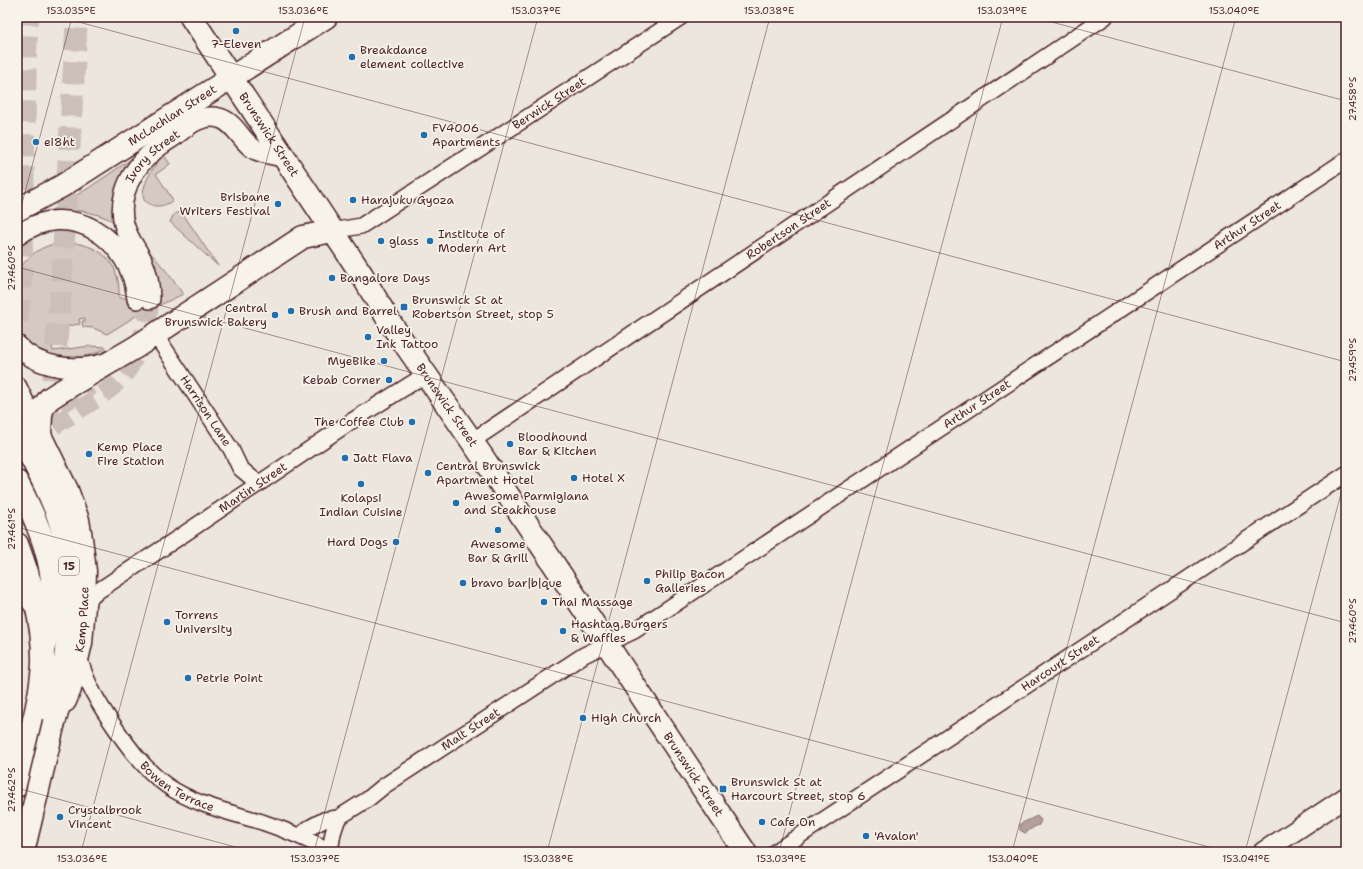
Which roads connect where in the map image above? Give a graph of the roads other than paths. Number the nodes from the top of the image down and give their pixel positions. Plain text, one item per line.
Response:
1 (191, 17) edge
2 (326, 17) edge
3 (681, 17) edge
4 (1105, 17) edge
5 (231, 79) junction
6 (284, 157) junction
7 (1346, 160) edge
8 (18, 207) edge
9 (332, 231) junction
10 (17, 236) edge
11 (155, 334) junction
12 (17, 345) edge
13 (111, 361) junction
14 (425, 375) junction
15 (17, 387) edge
16 (17, 430) edge
17 (40, 435) junction
18 (472, 441) junction
19 (1346, 474) edge
20 (17, 482) edge
21 (259, 484) junction
22 (17, 544) edge
23 (17, 583) edge
24 (84, 606) junction
25 (38, 613) junction
26 (607, 644) junction
27 (43, 650) junction
28 (79, 655) junction
29 (55, 720) junction
30 (17, 786) edge
31 (1346, 797) edge
32 (338, 818) junction
33 (300, 836) junction
34 (17, 838) edge
35 (23, 852) edge
36 (33, 852) edge
37 (331, 852) edge
38 (746, 852) edge
39 (775, 852) edge
40 (1263, 852) edge

1 - 5 main road, Brunswick Street
2 - 5 main road, McLachlan Street
3 - 9 street, Berwick Street
4 - 18 street, Robertson Street
5 - 6 main road, Brunswick Street
5 - 8 main road, McLachlan Street
6 - 9 main road, Brunswick Street
6 - 10 street, Ivory Street
7 - 26 street, Arthur Street
9 - 11 main road
9 - 14 main road, Brunswick Street
11 - 13 main road
11 - 21 street, Harrison Lane
12 - 13 street
13 - 17 main road
14 - 18 main road, Brunswick Street
14 - 21 street, Martin Street
15 - 17 street, Kemp Place
16 - 29 main road, Kemp Place / 15
17 - 24 main road, Kemp Place
18 - 26 main road, Brunswick Street
19 - 39 street, Harcourt Street
20 - 27 main road
21 - 24 street, Martin Street
22 - 25 main road
23 - 25 street
24 - 28 main road, Kemp Place
25 - 27 main road
26 - 32 street, Malt Street
26 - 38 main road, Brunswick Street
27 - 30 main road
28 - 29 main road, Kemp Place
28 - 33 street, Bowen Terrace
29 - 35 main road, 15, bridge
31 - 40 street
32 - 33 street, Malt Street
32 - 37 street
33 - 37 street, Bowen Terrace
34 - 36 street

